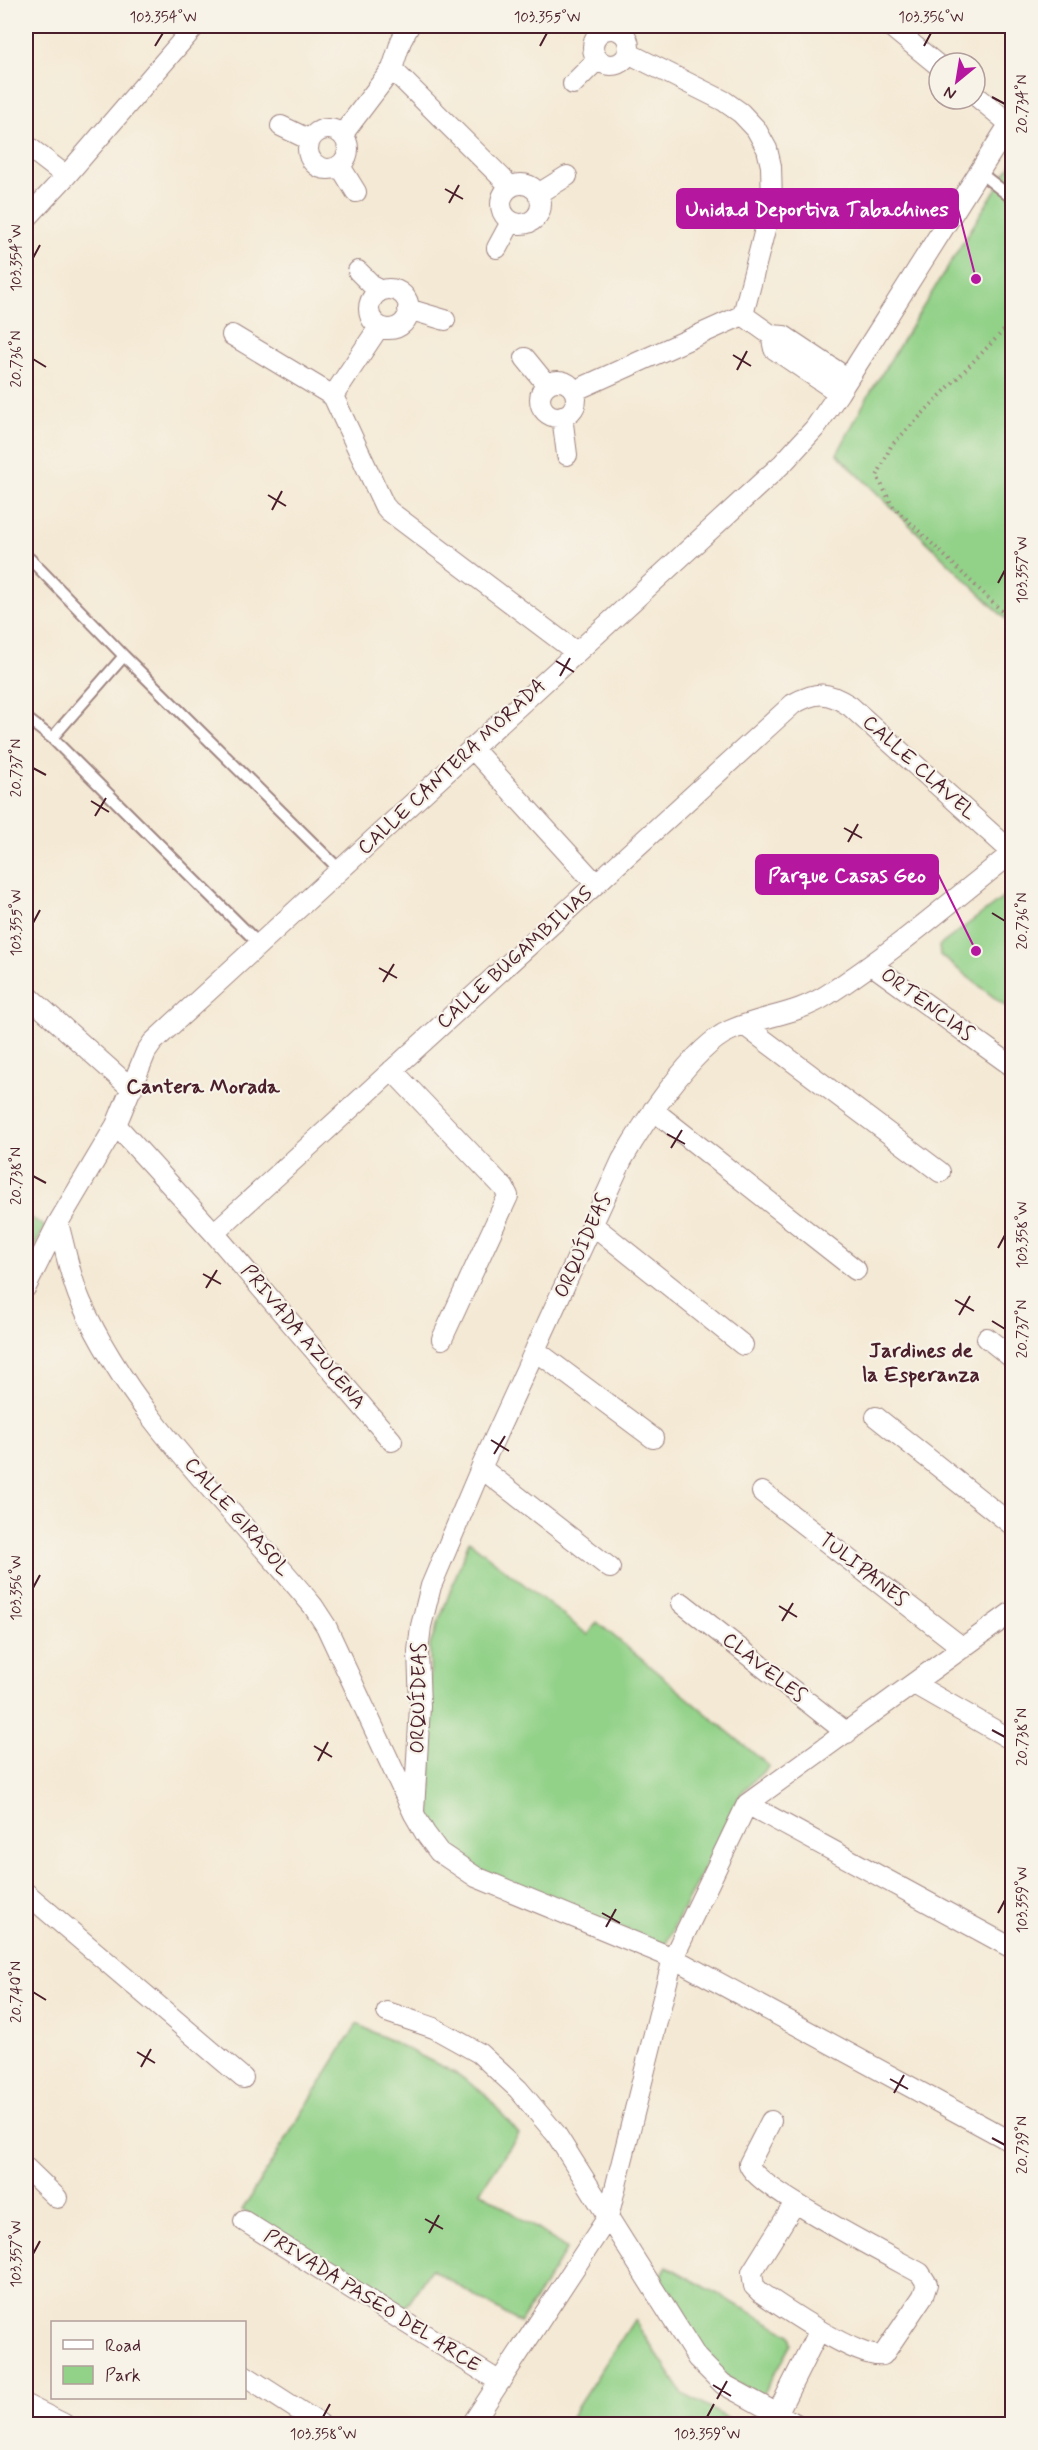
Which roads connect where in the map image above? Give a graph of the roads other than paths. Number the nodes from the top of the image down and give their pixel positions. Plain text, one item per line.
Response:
1 (195, 26) edge
2 (409, 26) edge
3 (890, 26) edge
4 (616, 28) edge
5 (628, 53) junction
6 (927, 56) edge
7 (598, 59) junction
8 (392, 69) junction
9 (573, 84) dead end
10 (987, 104) edge
11 (1011, 122) edge
12 (281, 126) dead end
13 (342, 135) junction
14 (310, 140) junction
15 (26, 145) edge
16 (340, 166) junction
17 (979, 172) junction
18 (66, 176) junction
19 (567, 176) dead end
20 (511, 187) junction
21 (356, 192) dead end
22 (538, 194) junction
23 (1012, 198) edge
24 (26, 219) edge
25 (511, 222) junction
26 (497, 248) dead end
27 (358, 271) dead end
28 (379, 292) junction
29 (408, 309) junction
30 (743, 315) junction
31 (445, 320) dead end
32 (379, 327) junction
33 (232, 335) dead end
34 (525, 358) dead end
35 (547, 385) junction
36 (843, 385) junction
37 (574, 391) junction
38 (333, 396) junction
39 (562, 416) junction
40 (567, 455) dead end
41 (30, 559) dead end
42 (576, 652) junction
43 (124, 656) junction
44 (821, 693) joint
45 (26, 718) edge
46 (52, 738) junction
47 (472, 748) junction
48 (1012, 852) edge
49 (340, 870) junction
50 (596, 884) junction
51 (259, 944) junction
52 (872, 965) junction
53 (26, 994) edge
54 (34, 1013) edge
55 (744, 1025) junction
56 (1012, 1066) edge
57 (392, 1070) junction
58 (132, 1089) junction
59 (653, 1110) junction
60 (116, 1125) junction
61 (940, 1172) dead end
62 (57, 1223) junction
63 (592, 1225) junction
64 (214, 1233) junction
65 (856, 1270) dead end
66 (26, 1287) edge
67 (987, 1338) dead end
68 (442, 1339) dead end
69 (743, 1345) dead end
70 (535, 1350) junction
71 (1012, 1358) edge
72 (876, 1417) dead end
73 (653, 1438) dead end
74 (392, 1441) dead end
75 (481, 1468) junction
76 (762, 1492) dead end
77 (1012, 1525) edge
78 (610, 1568) dead end
79 (682, 1603) dead end
80 (1012, 1612) edge
81 (963, 1648) junction
82 (914, 1684) junction
83 (846, 1732) junction
84 (1012, 1740) edge
85 (747, 1804) junction
86 (414, 1814) junction
87 (26, 1893) edge
88 (1012, 1948) edge
89 (673, 1958) junction
90 (387, 2012) dead end
91 (243, 2078) dead end
92 (771, 2121) dead end
93 (1012, 2142) edge
94 (26, 2168) edge
95 (57, 2198) dead end
96 (795, 2203) junction
97 (608, 2217) junction
98 (244, 2221) dead end
99 (819, 2330) junction
100 (246, 2376) edge
101 (500, 2382) junction
102 (26, 2405) edge
103 (777, 2414) junction
104 (64, 2424) edge
105 (320, 2424) edge
106 (472, 2424) edge
107 (796, 2424) edge

1 - 18 street
2 - 8 street
3 - 6 street
4 - 5 street
4 - 7 street
5 - 7 street
5 - 30 street
7 - 9 street
8 - 13 street
8 - 20 street
10 - 11 street
11 - 17 street, CALLE CANTERA MORADA
12 - 14 street
13 - 14 street
13 - 16 street
14 - 16 street
15 - 18 street
16 - 21 street
17 - 23 lane
17 - 36 street, CALLE CANTERA MORADA
18 - 24 street
19 - 22 street
20 - 22 street
20 - 25 street
22 - 25 street
25 - 26 street
27 - 28 street
28 - 29 street
28 - 32 street
29 - 31 street
29 - 32 street
30 - 36 street
30 - 37 street
32 - 38 street
33 - 38 street
34 - 35 street
35 - 37 street
35 - 39 street
36 - 42 street, CALLE CANTERA MORADA
37 - 39 street
38 - 42 street
39 - 40 street
41 - 43 lane
42 - 47 street, CALLE CANTERA MORADA
43 - 46 lane
43 - 49 lane
44 - 48 street, CALLE CLAVEL
44 - 50 street, CALLE BUGAMBILIAS
45 - 46 lane
46 - 51 lane
47 - 49 street, CALLE CANTERA MORADA
47 - 50 street
48 - 52 street, ORQUÍDEAS
49 - 51 street, CALLE CANTERA MORADA
50 - 57 street, CALLE BUGAMBILIAS
51 - 58 street, CALLE CANTERA MORADA
52 - 55 street, ORQUÍDEAS
52 - 56 street, ORTENCIAS
53 - 54 street
54 - 58 street
55 - 59 street, ORQUÍDEAS
55 - 61 street
57 - 64 street, CALLE BUGAMBILIAS
57 - 68 street
58 - 60 street, CALLE CANTERA MORADA
59 - 63 street, ORQUÍDEAS
59 - 65 street
60 - 62 street, CALLE CANTERA MORADA
60 - 64 street, PRIVADA AZUCENA
62 - 66 street, CALLE CANTERA MORADA
62 - 86 street, CALLE GIRASOL
63 - 69 street
63 - 70 street, ORQUÍDEAS
64 - 74 street, PRIVADA AZUCENA
67 - 71 street
70 - 73 street
70 - 75 street, ORQUÍDEAS
72 - 77 street
75 - 78 street
75 - 86 street, ORQUÍDEAS
76 - 81 street, TULIPANES
79 - 83 street, CLAVELES
80 - 81 street
81 - 82 street
82 - 83 street
82 - 84 street
83 - 85 street
85 - 88 street
85 - 89 street
86 - 89 street, CALLE GIRASOL
87 - 91 street
89 - 93 street, CALLE GIRASOL
89 - 97 street
90 - 97 street
92 - 96 street
94 - 95 street
96 - 99 street
96 - 99 street
97 - 101 street
97 - 103 street
98 - 101 street, PRIVADA PASEO DEL ARCE
99 - 103 street
100 - 105 street
101 - 106 street
102 - 104 street
103 - 107 street

